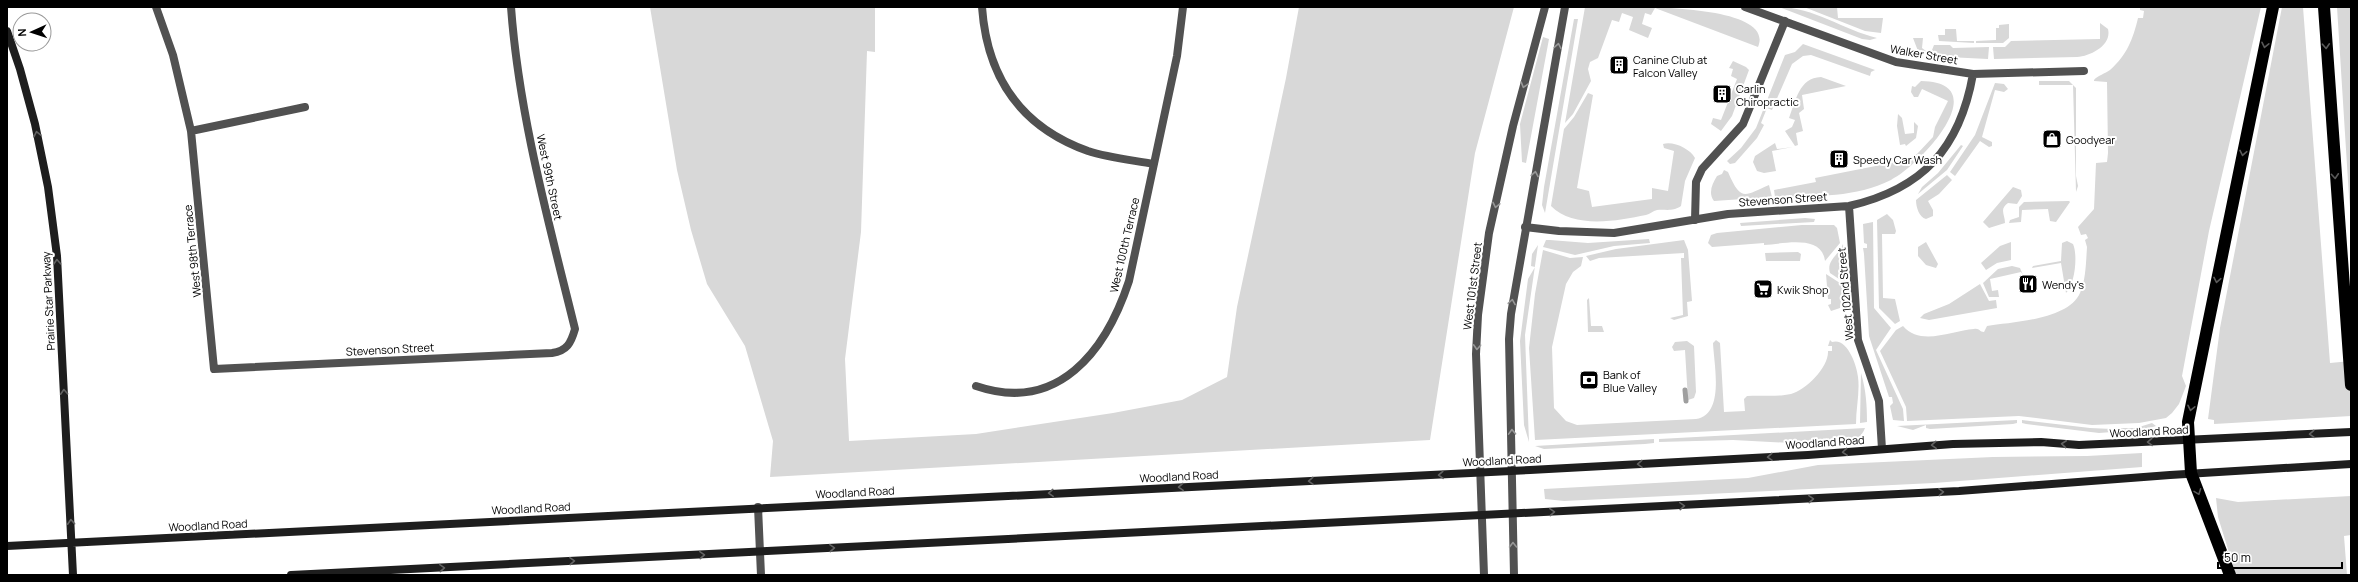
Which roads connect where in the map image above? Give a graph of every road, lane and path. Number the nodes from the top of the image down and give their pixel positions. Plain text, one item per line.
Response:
1 (156, 7) edge
2 (510, 7) edge
3 (982, 7) edge
4 (1183, 7) edge
5 (1545, 7) edge
6 (1565, 7) edge
7 (1745, 7) edge
8 (2273, 7) edge
9 (2324, 7) edge
10 (1785, 21) junction
11 (7, 31) edge
12 (2084, 71) dead end
13 (1973, 74) junction
14 (305, 108) dead end
15 (191, 131) junction
16 (1154, 164) junction
17 (1849, 206) junction
18 (1695, 220) junction
19 (1525, 227) junction
20 (566, 348) joint
21 (214, 368) joint
22 (2351, 384) edge
23 (976, 386) dead end
24 (2351, 432) edge
25 (2189, 440) junction
26 (1882, 449) junction
27 (2351, 464) edge
28 (1512, 471) junction
29 (1480, 472) junction
30 (2191, 474) junction
31 (758, 508) junction
32 (1513, 514) junction
33 (1482, 515) junction
34 (71, 543) junction
35 (7, 546) edge
36 (760, 552) junction
37 (73, 575) edge
38 (292, 575) edge
39 (761, 575) edge
40 (1484, 575) edge
41 (1514, 575) edge
42 (2230, 575) edge

1 - 15 street, West 98th Terrace
2 - 20 street, West 99th Street
3 - 16 street
4 - 16 street, West 100th Terrace
5 -> 29 street, West 101st Street
19 -> 6 street
7 - 10 street, Walker Street
8 -> 25 highway
9 -> 22 highway
10 - 13 street, Walker Street
10 - 18 street
34 -> 11 main road, Prairie Star Parkway
12 - 13 street, Walker Street
13 - 17 street, Stevenson Street
14 - 15 street
15 - 21 street, West 98th Terrace
16 - 23 street, West 100th Terrace
17 - 18 street, Stevenson Street
17 - 26 street, West 102nd Street
18 - 19 street, Stevenson Street
28 -> 19 street
20 - 21 street, Stevenson Street
24 -> 25 main road, Woodland Road
25 -> 26 main road, Woodland Road
25 - 30 highway
26 -> 28 main road, Woodland Road
27 - 30 main road
28 - 29 main road, Woodland Road
28 - 32 street
29 -> 31 main road, Woodland Road
29 - 33 street, West 101st Street
32 -> 30 main road
30 -> 42 highway
31 - 34 main road, Woodland Road
31 - 36 street
32 - 33 main road
41 -> 32 street
36 -> 33 main road
33 - 40 street, West 101st Street
34 - 35 main road, Woodland Road
34 - 37 main road, Prairie Star Parkway
38 -> 36 main road
36 - 39 street

